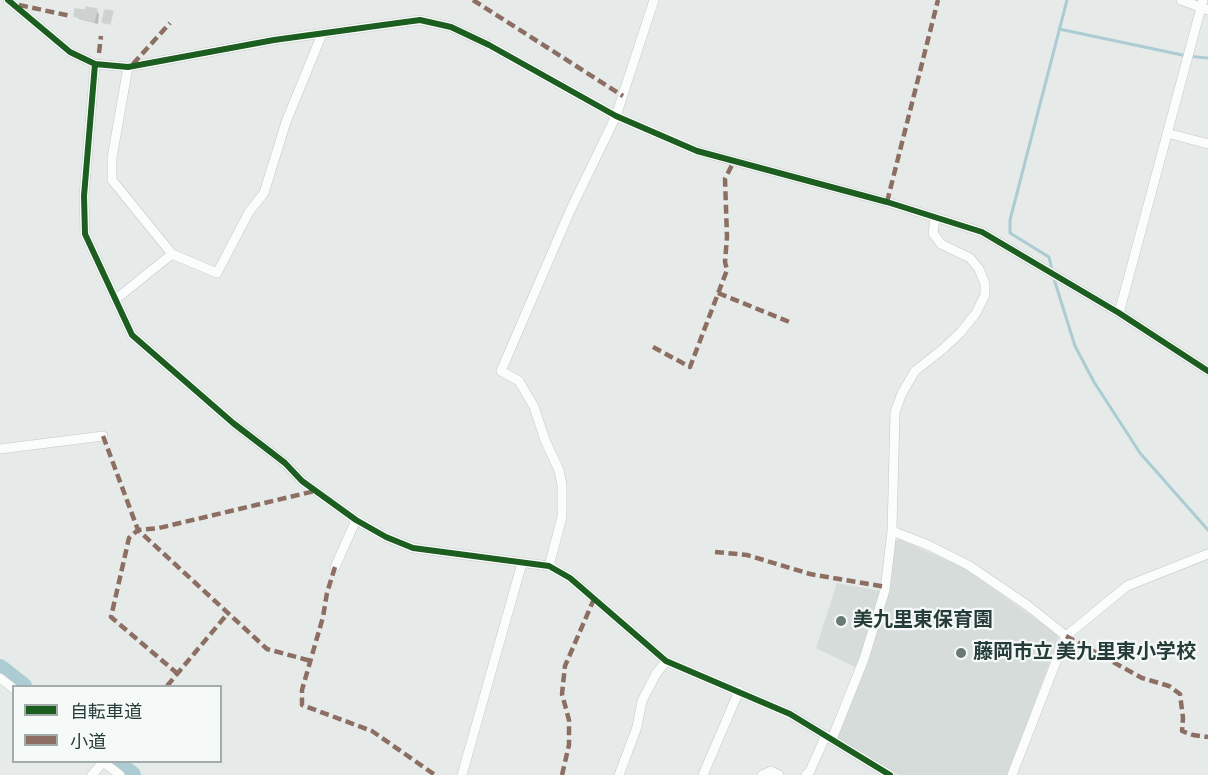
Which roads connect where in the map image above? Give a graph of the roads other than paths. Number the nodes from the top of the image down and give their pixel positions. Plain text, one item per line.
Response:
1 (8, 0) edge
2 (654, 0) edge
3 (1181, 0) edge
4 (1204, 6) edge
5 (322, 34) junction
6 (95, 64) junction
7 (128, 67) junction
8 (616, 116) junction
9 (1167, 133) junction
10 (1208, 144) edge
11 (935, 218) junction
12 (172, 254) junction
13 (116, 299) junction
14 (1119, 313) junction
15 (1208, 371) edge
16 (103, 436) dead end
17 (0, 449) edge
18 (356, 520) junction
19 (892, 531) junction
20 (1208, 554) edge
21 (522, 563) junction
22 (549, 566) junction
23 (335, 567) dead end
24 (1066, 636) junction
25 (666, 661) junction
26 (0, 678) edge
27 (12, 687) edge
28 (739, 691) junction
29 (829, 737) junction
30 (102, 763) edge
31 (104, 763) edge
32 (92, 775) edge
33 (120, 775) edge
34 (462, 775) edge
35 (619, 775) edge
36 (703, 775) edge
37 (762, 775) edge
38 (779, 775) edge
39 (806, 775) edge
40 (890, 775) edge
41 (1012, 775) edge

1 - 6 street
2 - 8 street
3 - 4 street
4 - 9 street
5 - 7 street
5 - 8 street
5 - 12 street
6 - 7 street
6 - 13 street
7 - 12 street
8 - 11 street
8 - 22 street
9 - 10 street
9 - 14 street
11 - 14 street
11 - 19 street
12 - 13 street
13 - 18 street
14 - 15 street
16 - 17 street
18 - 21 street
18 - 23 street
19 - 24 street
19 - 29 street
20 - 24 street
21 - 22 street
21 - 34 street
22 - 25 street
24 - 41 street
25 - 28 street
25 - 35 street
26 - 27 street
28 - 29 street
28 - 36 street
29 - 39 street
29 - 40 street
30 - 32 street
31 - 33 street
37 - 38 street

